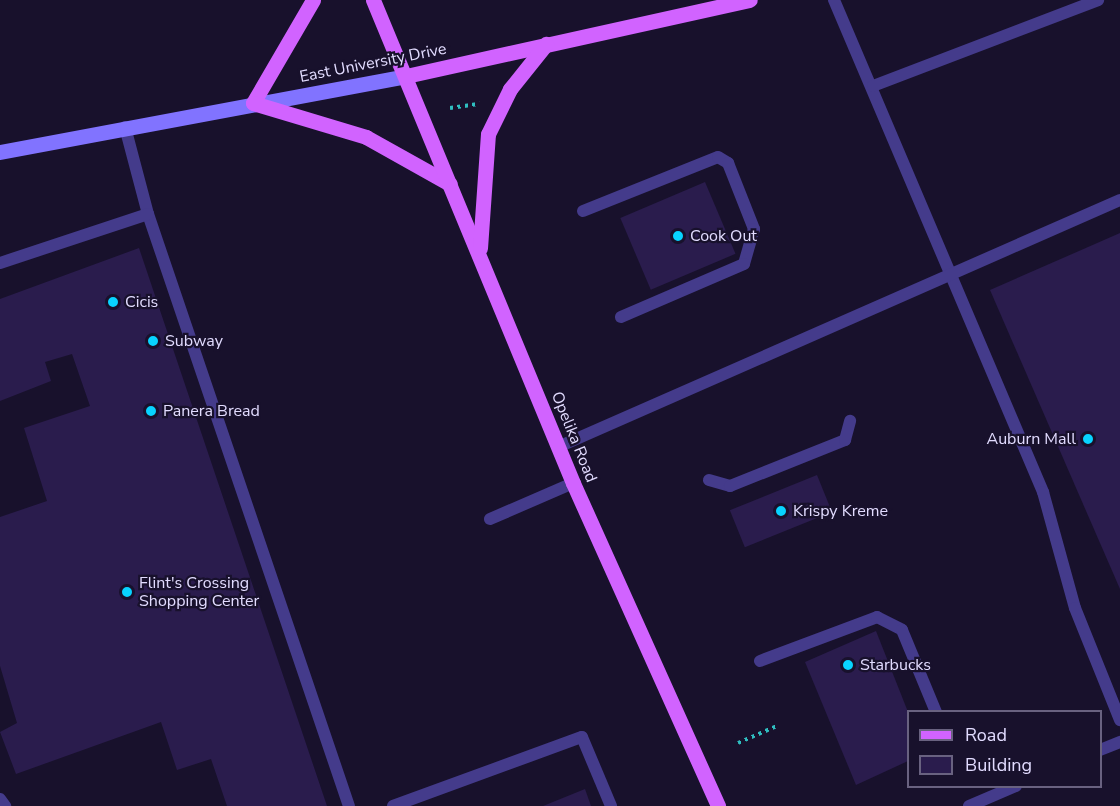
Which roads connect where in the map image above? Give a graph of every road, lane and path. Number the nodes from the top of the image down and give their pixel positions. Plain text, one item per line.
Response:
1 (313, 0) edge
2 (373, 0) edge
3 (750, 0) edge
4 (834, 0) edge
5 (1098, 0) edge
6 (546, 44) junction
7 (406, 76) junction
8 (873, 86) junction
9 (493, 102) dead end
10 (253, 104) junction
11 (450, 108) dead end
12 (125, 127) junction
13 (0, 152) edge
14 (450, 184) junction
15 (1120, 200) edge
16 (583, 211) dead end
17 (148, 213) junction
18 (479, 254) junction
19 (0, 263) edge
20 (951, 275) junction
21 (621, 317) dead end
22 (850, 421) dead end
23 (558, 447) junction
24 (709, 480) dead end
25 (573, 483) junction
26 (490, 519) dead end
27 (760, 661) dead end
28 (936, 710) edge
29 (1120, 720) edge
30 (777, 726) dead end
31 (1120, 742) edge
32 (738, 743) dead end
33 (1102, 750) edge
34 (1013, 788) edge
35 (0, 799) edge
36 (992, 802) edge
37 (5, 806) edge
38 (349, 806) edge
39 (393, 806) edge
40 (611, 806) edge
41 (718, 806) edge
42 (969, 806) edge

1 - 10 main road
2 - 7 main road, Opelika Road
3 - 6 main road, East University Drive
4 - 8 lane
5 - 8 lane
6 - 7 main road, East University Drive
6 - 18 main road
7 - 10 main road, East University Drive
7 - 14 main road, Opelika Road
8 - 20 lane
9 - 11 path
10 - 12 main road, East University Drive
10 - 14 main road
12 - 13 main road, East University Drive
12 - 17 lane
14 - 18 main road, Opelika Road
15 - 20 lane
16 - 21 lane
17 - 19 lane
17 - 38 lane
18 - 23 main road, Opelika Road
20 - 23 lane
20 - 29 lane
22 - 24 lane
23 - 25 main road, Opelika Road
25 - 26 lane
25 - 41 main road, Opelika Road
27 - 28 lane
30 - 32 path
31 - 33 lane
34 - 36 lane
35 - 37 lane
36 - 42 lane
39 - 40 lane

